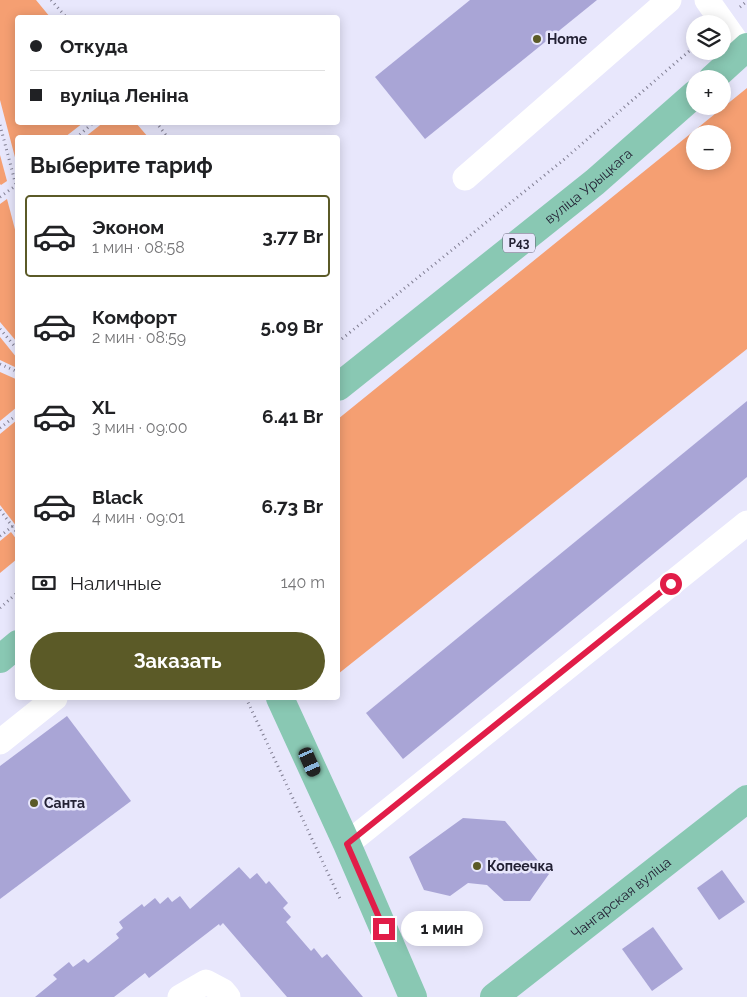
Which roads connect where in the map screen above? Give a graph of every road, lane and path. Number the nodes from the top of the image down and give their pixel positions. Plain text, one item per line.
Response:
1 (52, 0) edge
2 (669, 0) edge
3 (707, 0) edge
4 (64, 15) edge
5 (745, 49) edge
6 (686, 54) edge
7 (722, 70) edge
8 (686, 102) edge
9 (0, 125) edge
10 (91, 125) edge
11 (79, 135) edge
12 (465, 178) dead end
13 (15, 181) edge
14 (15, 186) edge
15 (1, 195) edge
16 (0, 329) edge
17 (340, 340) edge
18 (15, 346) edge
19 (0, 364) edge
20 (15, 371) edge
21 (340, 385) edge
22 (15, 416) edge
23 (0, 428) edge
24 (0, 510) edge
25 (747, 523) edge
26 (12, 526) junction
27 (15, 530) edge
28 (0, 536) edge
29 (15, 595) edge
30 (0, 608) edge
31 (15, 646) edge
32 (0, 659) edge
33 (52, 700) edge
34 (247, 700) edge
35 (281, 700) edge
36 (0, 742) edge
37 (747, 799) edge
38 (347, 844) junction
39 (342, 904) dead end
40 (180, 997) edge
41 (228, 997) edge
42 (413, 997) edge
43 (494, 997) edge

1 - 4 path
2 - 12 lane
3 - 5 lane
5 - 7 main road
6 - 17 path
8 - 21 main road, вуліца Урыцкага / Р43
9 - 13 path
10 - 11 path
14 - 15 path
16 - 18 path
19 - 20 path
22 - 23 path
24 - 26 path
25 - 38 lane
26 - 27 path
26 - 28 path
29 - 30 path
31 - 32 main road
33 - 36 lane
34 - 39 path
35 - 38 main road
37 - 43 main road, Чангарская вуліца
38 - 42 main road
40 - 41 lane

